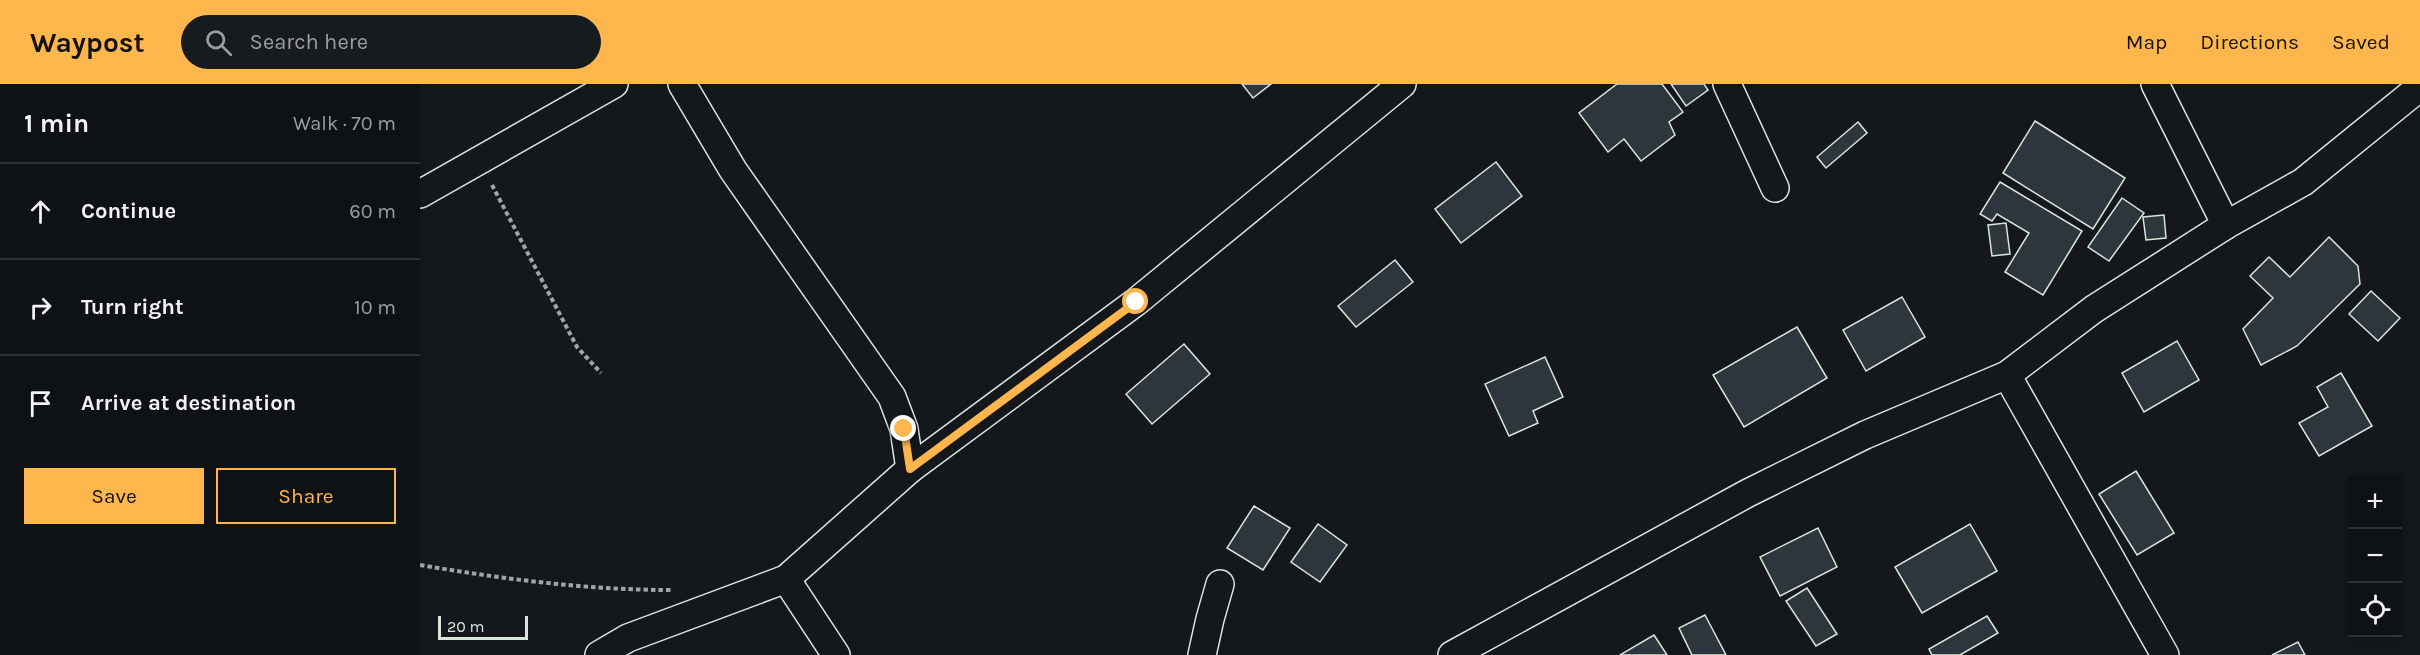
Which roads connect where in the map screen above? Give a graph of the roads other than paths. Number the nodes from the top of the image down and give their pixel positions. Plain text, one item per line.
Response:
1 (614, 84) edge
2 (682, 84) edge
3 (1402, 84) edge
4 (1728, 84) edge
5 (2155, 84) edge
6 (2420, 87) edge
7 (1775, 188) dead end
8 (420, 194) edge
9 (2226, 225) junction
10 (2007, 375) junction
11 (910, 469) junction
12 (786, 579) junction
13 (1220, 584) dead end
14 (599, 655) edge
15 (836, 655) edge
16 (1202, 655) edge
17 (1452, 655) edge
18 (2165, 655) edge

1 - 8 street
2 - 11 street
3 - 11 street
4 - 7 street
5 - 9 street
6 - 9 street
9 - 10 street
10 - 17 street
10 - 18 street
11 - 12 street
12 - 14 street
12 - 15 street
13 - 16 street

